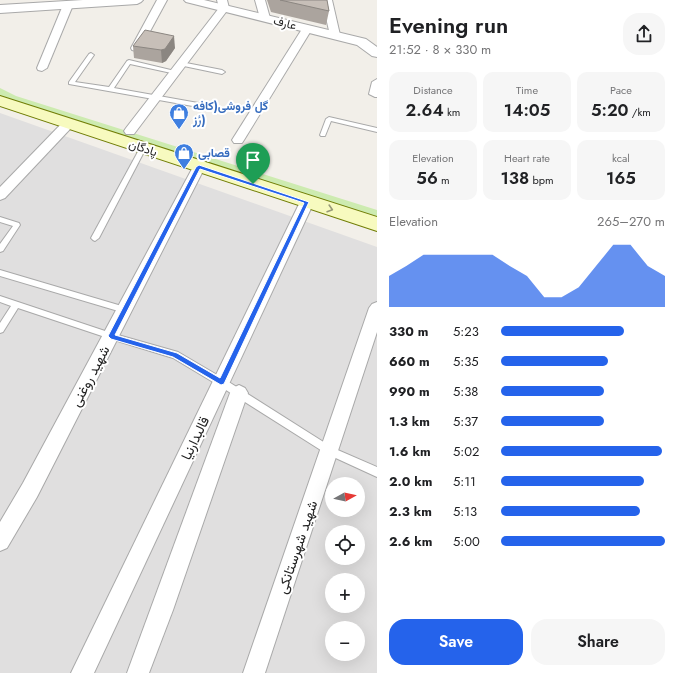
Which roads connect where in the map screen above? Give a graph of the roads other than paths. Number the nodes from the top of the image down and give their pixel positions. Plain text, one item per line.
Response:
1 (137, 0) edge
2 (162, 0) edge
3 (190, 0) edge
4 (260, 0) edge
5 (327, 0) edge
6 (72, 3) edge
7 (223, 4) edge
8 (0, 9) edge
9 (265, 18) junction
10 (307, 28) junction
11 (335, 35) junction
12 (136, 48) edge
13 (377, 53) edge
14 (91, 55) dead end
15 (42, 68) dead end
16 (178, 68) junction
17 (222, 72) dead end
18 (377, 82) edge
19 (0, 88) edge
20 (110, 89) junction
21 (375, 94) dead end
22 (157, 96) junction
23 (0, 102) edge
24 (215, 108) dead end
25 (68, 124) junction
26 (377, 130) edge
27 (130, 131) junction
28 (323, 135) dead end
29 (238, 140) dead end
30 (143, 148) junction
31 (199, 167) junction
32 (0, 195) edge
33 (307, 202) junction
34 (377, 210) edge
35 (0, 219) edge
36 (377, 224) edge
37 (95, 238) dead end
38 (0, 249) edge
39 (0, 273) edge
40 (0, 300) edge
41 (15, 306) junction
42 (377, 308) edge
43 (125, 310) junction
44 (0, 330) edge
45 (111, 336) junction
46 (221, 382) junction
47 (239, 393) junction
48 (330, 451) junction
49 (377, 472) edge
50 (3, 530) edge
51 (82, 673) edge
52 (138, 673) edge
53 (254, 673) edge

1 - 6 street
2 - 12 street
3 - 7 street, عارف
4 - 9 street
5 - 11 street
6 - 8 street
6 - 15 street
7 - 9 street, عارف
7 - 16 street
9 - 10 street, عارف
10 - 11 street, عارف
10 - 29 street
11 - 13 street, عارف
14 - 20 lane
16 - 17 lane
16 - 20 lane
16 - 22 street
18 - 21 street
19 - 27 main road, پادگان
20 - 22 lane
22 - 24 lane
22 - 27 street
23 - 25 main road, پادگان
25 - 30 main road, پادگان
25 - 32 street
26 - 28 lane
27 - 34 main road, پادگان
30 - 31 main road, پادگان
30 - 37 lane
31 - 33 main road, پادگان
31 - 43 street, شهید روغنی
33 -> 36 main road, پادگان
33 - 46 street, قالبدارنیا
35 - 38 lane
39 - 43 lane
40 - 41 lane
41 - 44 lane
41 - 45 lane
42 - 48 street, شهید شهرستانکی
43 - 45 street, شهید روغنی
45 - 46 lane
45 - 50 street, شهید روغنی
46 - 47 lane
46 - 51 street, قالبدارنیا
47 - 48 lane
47 - 52 street
48 - 49 lane
48 - 53 street, شهید شهرستانکی

